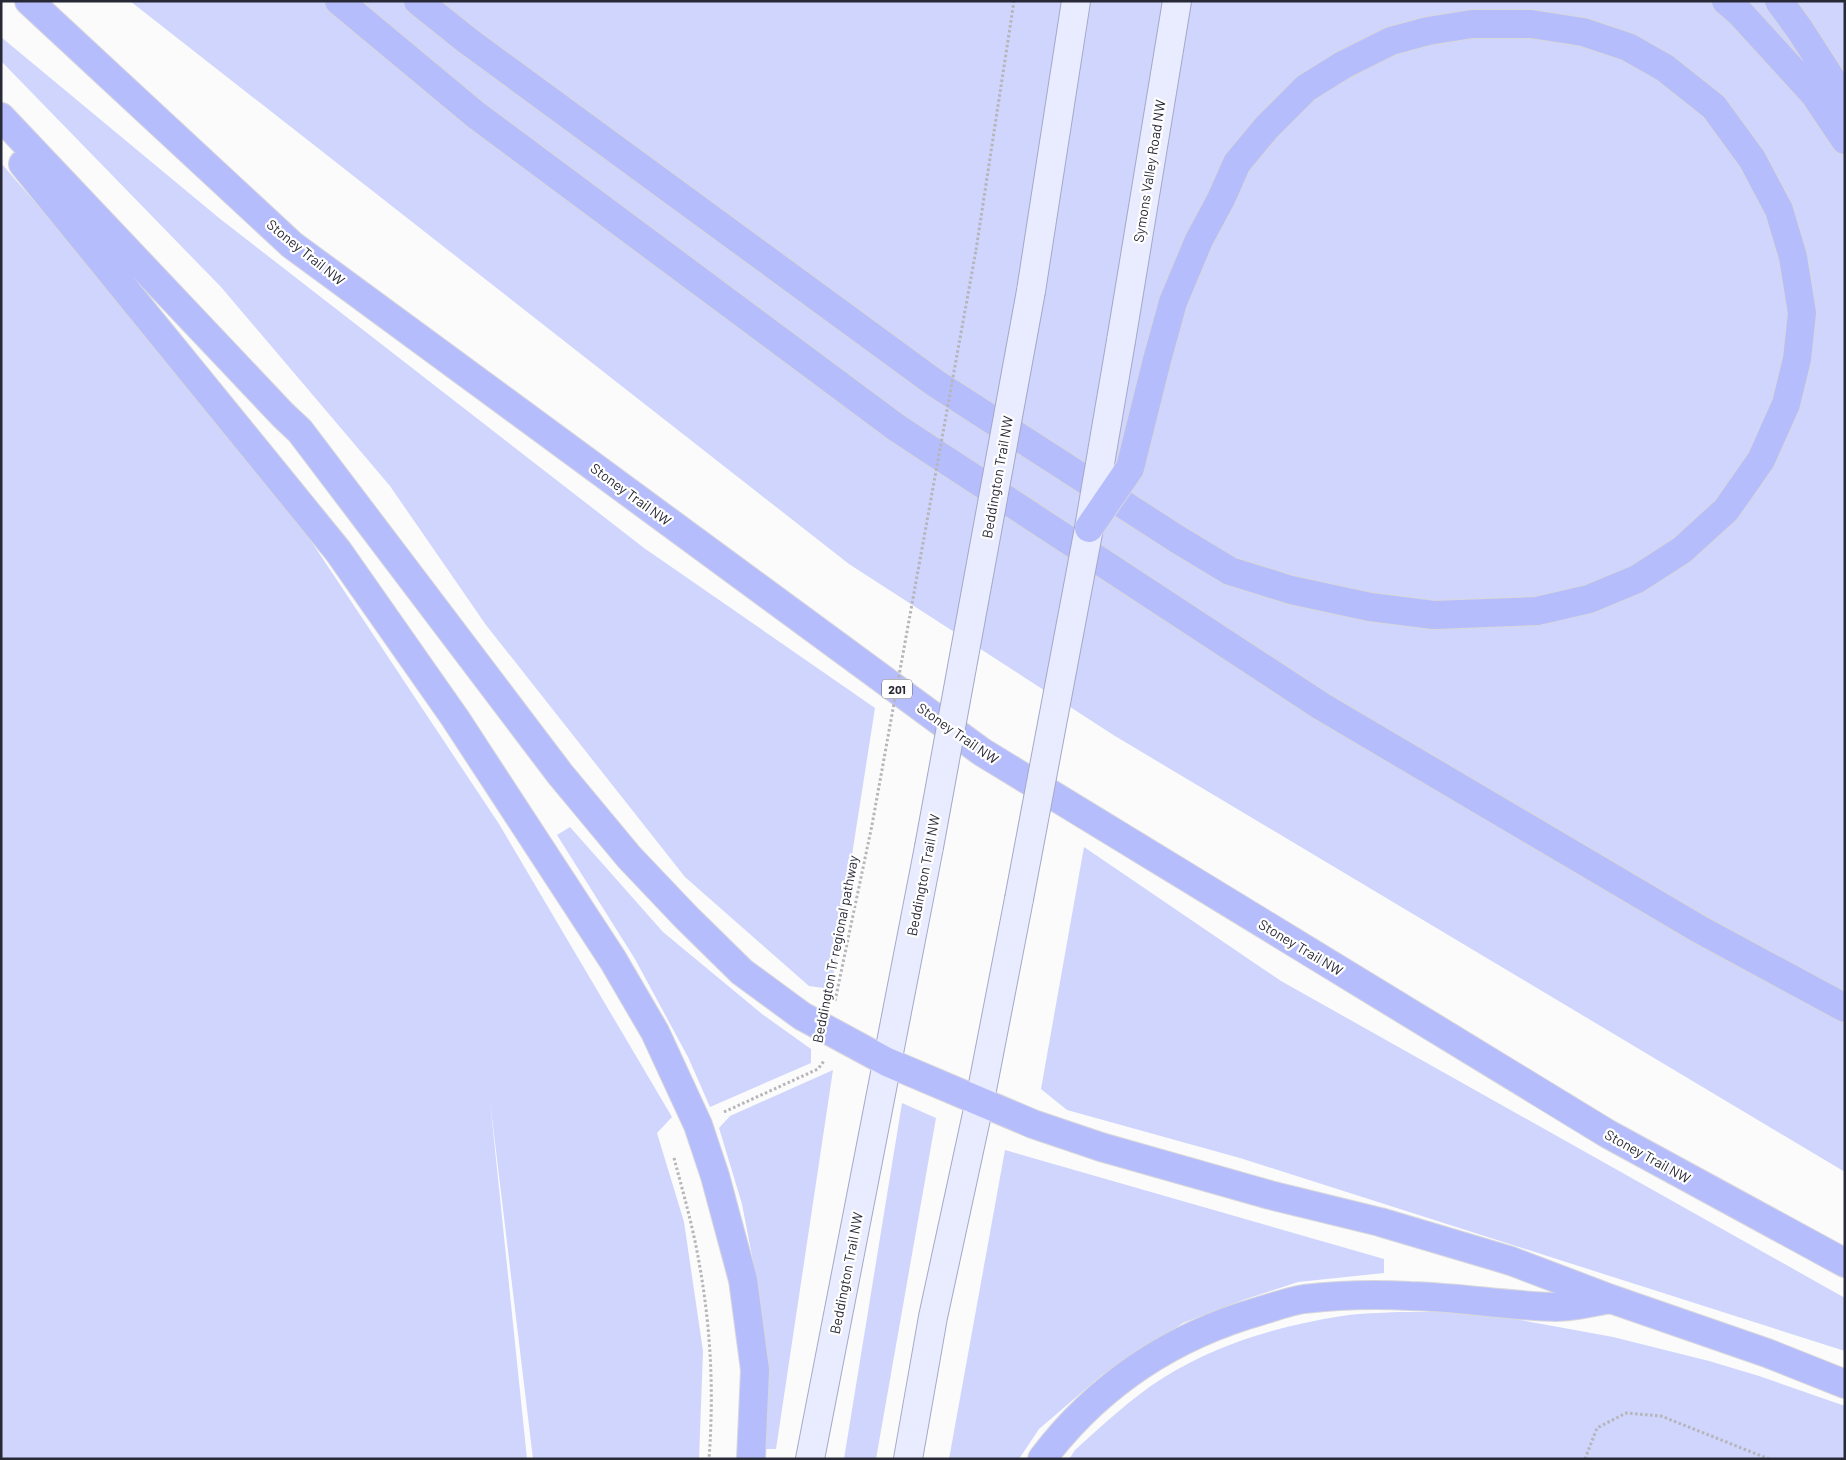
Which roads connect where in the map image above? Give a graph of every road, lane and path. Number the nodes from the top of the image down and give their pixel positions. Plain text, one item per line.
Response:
1 (29, 1) edge
2 (339, 1) edge
3 (418, 1) edge
4 (1014, 1) edge
5 (1076, 1) edge
6 (1177, 1) edge
7 (1726, 1) edge
8 (1779, 1) edge
9 (1845, 110) edge
10 (1, 116) edge
11 (1, 137) edge
12 (1845, 140) edge
13 (1089, 528) junction
14 (1845, 1008) edge
15 (829, 1030) junction
16 (886, 1062) junction
17 (980, 1100) junction
18 (698, 1125) junction
19 (1845, 1263) edge
20 (1611, 1299) junction
21 (1845, 1384) edge
22 (709, 1459) edge
23 (751, 1459) edge
24 (810, 1459) edge
25 (908, 1459) edge
26 (1042, 1459) edge
27 (1585, 1459) edge
28 (1770, 1459) edge

1 - 19 highway, Stoney Trail NW / 201
2 - 14 highway
3 - 13 highway, bridge
4 - 15 path, Beddington Tr regional pathway, bridge
5 - 16 main road, Beddington Trail NW, bridge
6 - 13 main road, Symons Valley Road NW, bridge
7 - 12 highway
8 - 9 highway
10 - 15 highway
11 - 18 highway
13 - 17 main road, bridge
15 - 16 highway
15 - 18 path, Beddington Tr regional pathway
16 - 17 highway
16 - 24 main road, Beddington Trail NW
17 - 20 highway
17 - 25 main road
18 - 22 path, Beddington Tr regional pathway
18 - 23 highway
20 - 21 highway
20 - 26 highway
27 - 28 path

